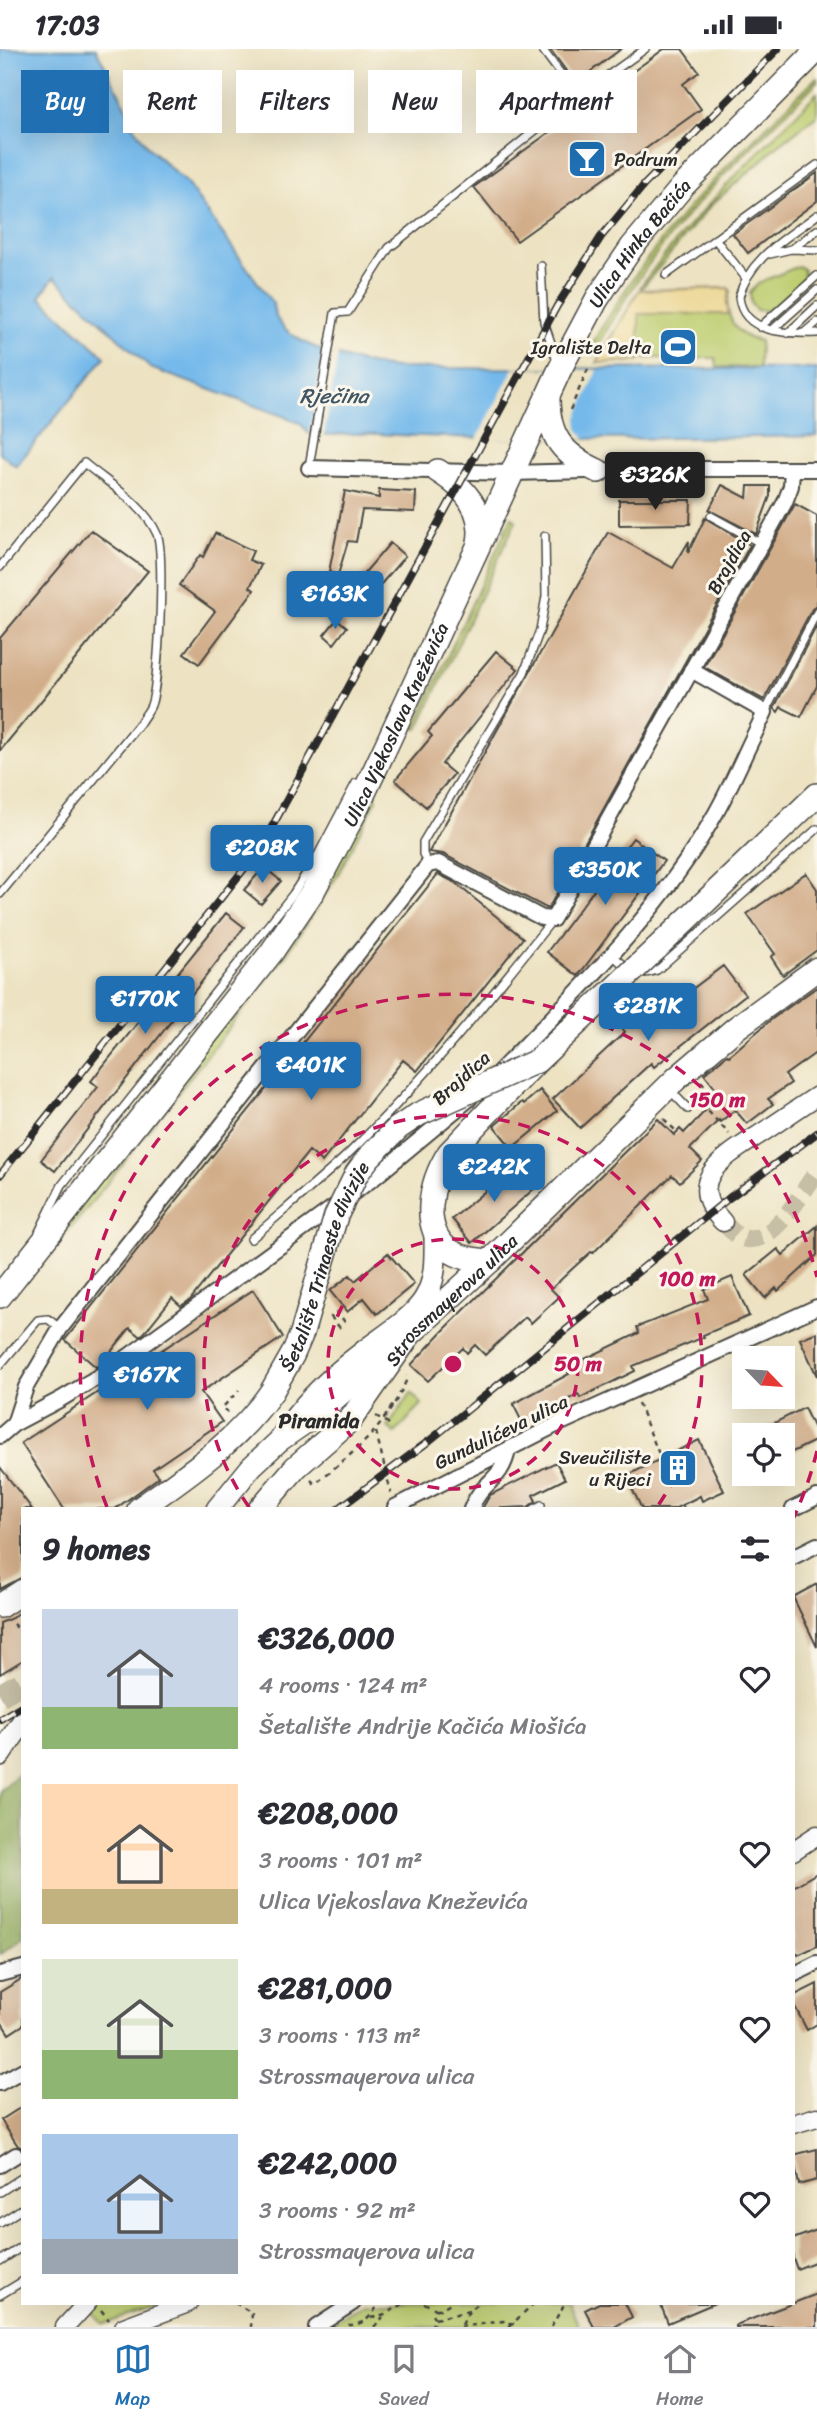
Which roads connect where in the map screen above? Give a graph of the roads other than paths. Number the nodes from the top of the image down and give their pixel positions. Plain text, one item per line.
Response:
1 (542, 49) edge
2 (645, 49) edge
3 (817, 50) edge
4 (558, 70) edge
5 (616, 70) edge
6 (533, 133) edge
7 (817, 165) edge
8 (817, 215) edge
9 (817, 230) edge
10 (715, 239) junction
11 (815, 248) edge
12 (791, 249) junction
13 (762, 257) junction
14 (541, 266) dead end
15 (666, 275) dead end
16 (817, 276) edge
17 (746, 278) junction
18 (817, 290) edge
19 (817, 306) edge
20 (817, 322) edge
21 (760, 327) junction
22 (772, 330) junction
23 (788, 333) junction
24 (817, 333) edge
25 (803, 334) junction
26 (560, 369) junction
27 (548, 394) junction
28 (309, 468) joint
29 (792, 469) junction
30 (817, 469) edge
31 (438, 471) junction
32 (598, 471) junction
33 (512, 473) junction
34 (711, 516) dead end
35 (545, 536) dead end
36 (762, 544) junction
37 (477, 548) junction
38 (0, 567) edge
39 (817, 611) edge
40 (691, 670) junction
41 (765, 712) junction
42 (387, 744) junction
43 (817, 795) edge
44 (817, 829) edge
45 (428, 865) junction
46 (0, 894) edge
47 (553, 919) junction
48 (613, 955) junction
49 (817, 969) edge
50 (537, 1061) junction
51 (667, 1087) junction
52 (817, 1096) edge
53 (688, 1109) dead end
54 (723, 1222) tunnel mouth
55 (435, 1233) junction
56 (251, 1239) dead end
57 (490, 1261) junction
58 (24, 1266) junction
59 (0, 1296) edge
60 (817, 1307) edge
61 (60, 1329) junction
62 (410, 1334) junction
63 (0, 1366) edge
64 (14, 1424) junction
65 (0, 1436) edge
66 (279, 1441) junction
67 (508, 1450) junction
68 (817, 1497) edge
69 (142, 1507) edge
70 (219, 1507) edge
71 (262, 1507) edge
72 (395, 1507) dead end
73 (472, 1507) edge
74 (795, 1508) edge
75 (817, 1545) edge
76 (795, 1556) edge
77 (21, 1594) edge
78 (7, 1615) edge
79 (21, 1724) edge
80 (0, 1755) edge
81 (817, 1835) edge
82 (795, 1850) edge
83 (817, 1963) edge
84 (21, 1969) edge
85 (0, 1974) edge
86 (795, 1974) edge
87 (21, 2071) edge
88 (0, 2083) edge
89 (817, 2117) edge
90 (795, 2123) edge
91 (16, 2155) dead end
92 (0, 2165) edge
93 (21, 2178) edge
94 (0, 2192) edge
95 (21, 2209) edge
96 (0, 2223) edge
97 (21, 2247) edge
98 (0, 2261) edge
99 (21, 2282) edge
100 (0, 2295) edge
101 (183, 2305) edge
102 (350, 2305) edge
103 (83, 2313) edge
104 (65, 2327) edge
105 (124, 2327) edge
106 (316, 2327) edge

1 - 4 lane
2 - 5 lane
3 - 26 main road, Ulica Hinka Bačića
6 - 28 lane
7 - 10 lane
8 - 13 lane
9 - 12 lane
10 - 15 lane
10 - 17 lane
11 - 12 lane
12 - 13 lane
13 - 17 lane
14 - 26 lane
16 - 21 lane
17 - 21 lane
18 - 22 lane
19 - 23 lane
20 - 25 lane
21 - 22 lane
22 - 23 lane
23 - 25 lane
24 - 25 lane
26 - 27 main road, Ulica Hinka Bačića
27 - 32 main road
27 - 33 main road, Ulica Hinka Bačića
28 - 31 street
29 - 30 street
29 - 32 street
29 - 36 street, Brajdica
31 - 33 street
31 - 37 main road
32 - 33 street
33 - 37 main road, Ulica Vjekoslava Kneževića
34 - 36 lane
35 - 45 lane
36 - 40 street, Brajdica
37 - 42 main road, Ulica Vjekoslava Kneževića
38 - 46 lane
39 - 41 lane
40 - 41 street
40 - 47 street, Brajdica
41 - 48 street, Brajdica
42 - 58 main road, Ulica Vjekoslava Kneževića
42 - 58 lane
43 - 50 main road, bridge
44 - 48 lane
45 - 47 street
45 - 61 street
47 - 56 lane
48 - 64 street, Brajdica
49 - 51 main road, Strossmayerova ulica
50 - 55 main road
50 - 69 main road, Šetalište Trinaeste divizije, bridge
51 - 53 lane
51 - 57 main road, Strossmayerova ulica
52 - 54 street
55 - 57 main road
55 - 66 main road
57 - 62 main road, Strossmayerova ulica
58 - 59 main road, Ulica Vjekoslava Kneževića
60 - 67 street, Gundulićeva ulica
61 - 63 lane
61 - 64 street
62 - 66 main road
62 - 71 main road, Strossmayerova ulica
64 - 65 street, Brajdica
66 - 70 main road
67 - 72 street, Gundulićeva ulica
67 - 73 street
68 - 74 street
75 - 76 street
77 - 78 main road
79 - 80 main road
81 - 82 street
83 - 86 street
84 - 85 street
87 - 88 street
89 - 90 street
91 - 92 street
93 - 94 lane
95 - 96 lane
97 - 98 lane
99 - 100 lane
101 - 105 street
102 - 106 street
103 - 104 street

